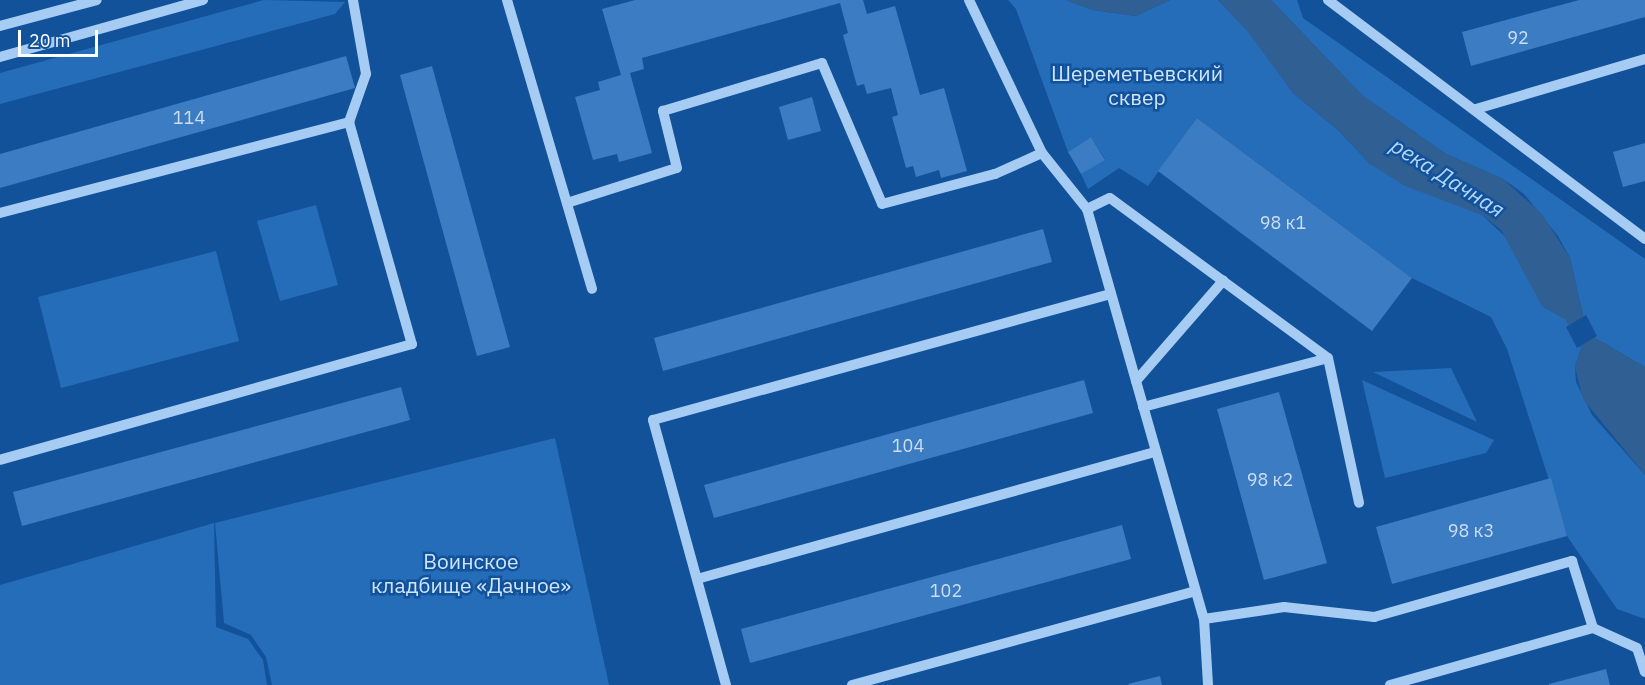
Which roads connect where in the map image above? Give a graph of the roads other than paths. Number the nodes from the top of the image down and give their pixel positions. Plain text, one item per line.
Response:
1 (97, 0) edge
2 (204, 0) edge
3 (353, 0) edge
4 (507, 0) edge
5 (969, 0) edge
6 (1328, 0) edge
7 (0, 26) edge
8 (0, 55) edge
9 (1645, 59) edge
10 (1476, 108) junction
11 (349, 122) junction
12 (1042, 153) junction
13 (567, 203) junction
14 (1087, 209) junction
15 (0, 213) edge
16 (1645, 239) edge
17 (1223, 281) junction
18 (592, 289) dead end
19 (1111, 294) junction
20 (1328, 358) junction
21 (1136, 381) junction
22 (1143, 408) junction
23 (1156, 452) junction
24 (0, 460) edge
25 (1359, 503) dead end
26 (697, 579) junction
27 (1196, 591) junction
28 (1204, 619) junction
29 (1593, 628) junction
30 (1645, 672) edge
31 (726, 685) edge
32 (852, 685) edge
33 (1208, 685) edge
34 (1390, 685) edge

1 - 7 street
2 - 8 street
3 - 11 street
4 - 13 street
5 - 12 street
6 - 10 street
9 - 10 street
10 - 16 street
11 - 15 street
11 - 24 street
12 - 13 street
12 - 14 street
13 - 18 street
14 - 17 street
14 - 19 street
17 - 20 street
17 - 21 street
19 - 21 street
19 - 26 street
20 - 22 street
20 - 25 street
21 - 22 street
22 - 23 street
23 - 26 street
23 - 27 street
26 - 31 street
27 - 28 street
27 - 32 street
28 - 29 street
28 - 33 street
29 - 30 street
29 - 34 street

